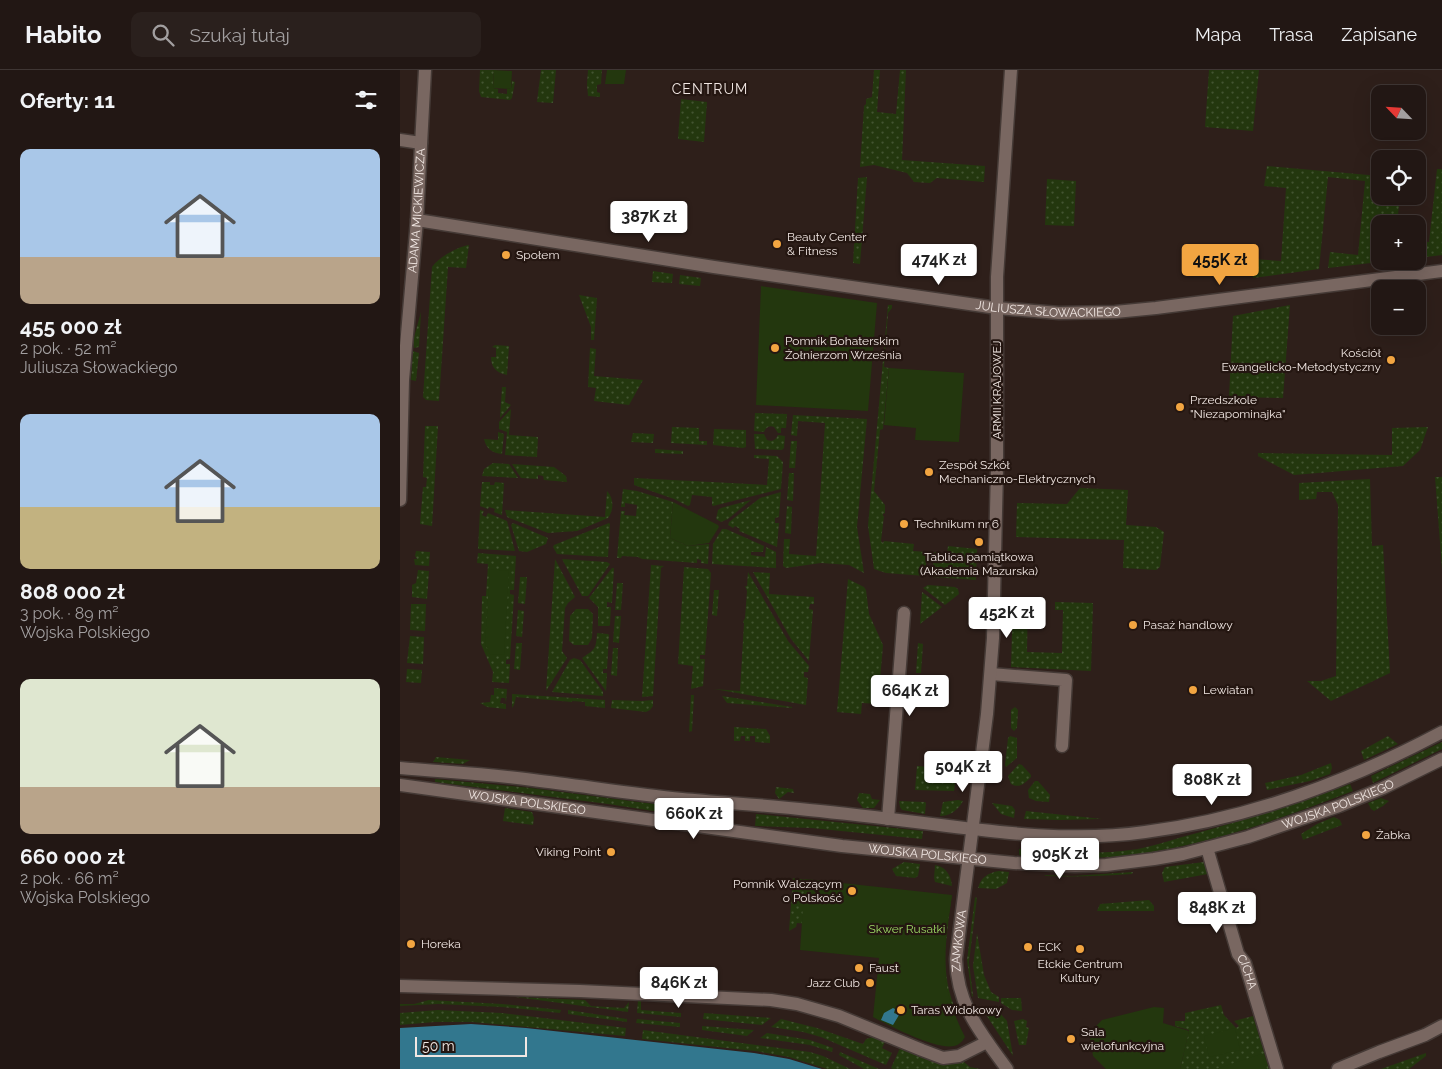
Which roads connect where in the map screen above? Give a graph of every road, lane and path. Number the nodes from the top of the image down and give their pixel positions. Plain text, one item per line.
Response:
1 (425, 70) edge
2 (1010, 70) edge
3 (400, 140) edge
4 (421, 143) junction
5 (417, 220) junction
6 (1442, 271) edge
7 (997, 308) junction
8 (400, 500) edge
9 (904, 612) dead end
10 (991, 674) junction
11 (1442, 732) edge
12 (1062, 746) dead end
13 (1442, 759) edge
14 (400, 768) edge
15 (400, 785) edge
16 (888, 819) junction
17 (972, 829) junction
18 (1207, 848) junction
19 (968, 859) junction
20 (400, 986) edge
21 (1442, 1026) edge
22 (988, 1042) junction
23 (1007, 1069) edge
24 (1278, 1069) edge
25 (1338, 1069) edge

1 - 4 street, ADAMA MICKIEWICZA
2 - 7 street, ARMII KRAJOWEJ
3 - 4 street
4 - 5 street, ADAMA MICKIEWICZA
5 - 7 street, JULIUSZA SŁOWACKIEGO
5 - 8 street, ADAMA MICKIEWICZA
6 - 7 street, JULIUSZA SŁOWACKIEGO
7 - 10 street, ARMII KRAJOWEJ
9 - 16 street
10 - 12 street
10 - 17 street, ARMII KRAJOWEJ
11 - 17 street, WOJSKA POLSKIEGO
13 - 18 street, WOJSKA POLSKIEGO
14 - 16 street, WOJSKA POLSKIEGO
15 - 19 street, WOJSKA POLSKIEGO
16 - 17 street, WOJSKA POLSKIEGO
17 - 19 street, ZAMKOWA
18 - 19 street, WOJSKA POLSKIEGO
18 - 24 street, CICHA
19 - 22 street, ZAMKOWA
20 - 22 street
21 - 25 street
22 - 23 street, ZAMKOWA

